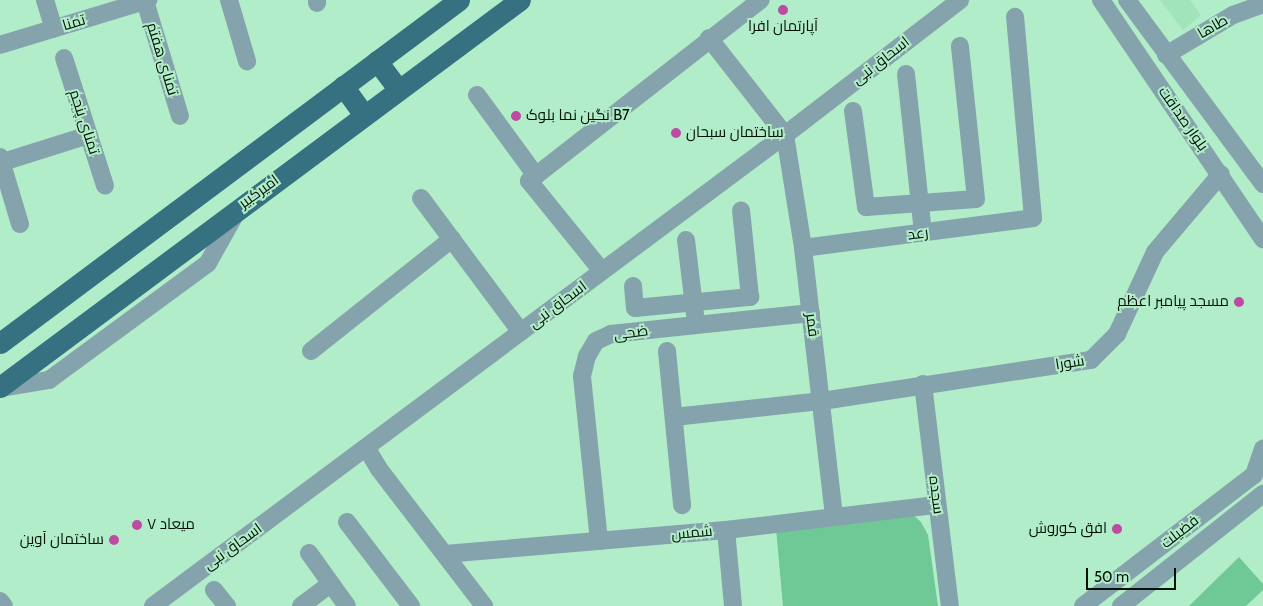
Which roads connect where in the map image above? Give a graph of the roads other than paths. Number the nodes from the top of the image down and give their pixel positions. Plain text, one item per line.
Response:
1 (45, 0) edge
2 (229, 0) edge
3 (459, 0) edge
4 (520, 0) edge
5 (761, 0) edge
6 (960, 0) edge
7 (1101, 0) edge
8 (1127, 0) edge
9 (146, 1) edge
10 (1263, 4) edge
11 (1015, 17) dead end
12 (54, 29) junction
13 (709, 38) junction
14 (0, 46) edge
15 (960, 46) dead end
16 (1166, 55) junction
17 (64, 58) dead end
18 (247, 61) dead end
19 (377, 61) junction
20 (906, 74) dead end
21 (343, 86) junction
22 (398, 90) junction
23 (477, 95) dead end
24 (853, 111) dead end
25 (364, 115) junction
26 (180, 116) dead end
27 (786, 135) junction
28 (90, 136) junction
29 (1, 161) edge
30 (1221, 174) junction
31 (536, 176) junction
32 (1263, 184) edge
33 (105, 186) dead end
34 (421, 198) dead end
35 (920, 203) junction
36 (741, 210) dead end
37 (20, 224) dead end
38 (923, 233) junction
39 (452, 239) junction
40 (1263, 239) edge
41 (686, 240) dead end
42 (803, 248) junction
43 (602, 271) junction
44 (632, 286) dead end
45 (693, 302) junction
46 (811, 313) junction
47 (696, 325) junction
48 (521, 332) junction
49 (0, 343) edge
50 (311, 351) dead end
51 (666, 351) dead end
52 (922, 384) junction
53 (0, 388) edge
54 (822, 401) junction
55 (674, 417) junction
56 (367, 449) junction
57 (1263, 449) edge
58 (1258, 500) edge
59 (682, 505) dead end
60 (937, 505) junction
61 (834, 516) junction
62 (346, 522) dead end
63 (726, 530) junction
64 (600, 540) junction
65 (309, 553) dead end
66 (445, 554) junction
67 (1137, 566) junction
68 (1115, 582) junction
69 (330, 584) junction
70 (1146, 588) junction
71 (214, 590) dead end
72 (0, 601) edge
73 (1123, 605) edge
74 (4, 606) edge
75 (153, 606) edge
76 (227, 606) edge
77 (301, 606) edge
78 (347, 606) edge
79 (411, 606) edge
80 (484, 606) edge
81 (733, 606) edge
82 (950, 606) edge
83 (1084, 606) edge
84 (1148, 606) edge

1 - 12 street
2 - 18 street
3 - 19 main road
4 - 22 main road, امیرکبیر
5 - 13 street
6 - 27 street, اسحاق نبی
7 - 30 street, بلوار صداقت
8 - 16 street, بلوار صداقت
9 - 12 street, تمنا
9 - 26 street, تمنای هفتم
10 - 16 street, طاها
11 - 38 street, رعد
12 - 14 street, تمنا
13 - 27 street
13 - 31 street
15 - 35 street
16 - 32 street, بلوار صداقت
17 - 28 street, تمنای پنجم
19 - 21 main road
19 - 22 main road
20 - 35 street
21 - 25 main road
21 - 49 main road
22 - 25 main road, امیرکبیر
23 - 31 street
24 - 35 street
25 - 53 main road, امیرکبیر
27 - 42 street, قمر
27 - 43 street, اسحاق نبی
28 - 29 street
28 - 33 street, تمنای پنجم
29 - 37 street
30 - 40 street, بلوار صداقت
30 - 52 street, شورا
31 - 43 street
34 - 39 street
35 - 38 street
36 - 45 street
38 - 42 street, رعد
39 - 48 street
39 - 50 street
41 - 45 street
42 - 46 street, قمر
43 - 48 street, اسحاق نبی
44 - 45 street
45 - 47 street
46 - 47 street, ضحی
46 - 54 street, قمر
47 - 64 street, ضحی
48 - 56 street, اسحاق نبی
51 - 55 street
52 - 54 street, شورا
52 - 60 street, سجده
54 - 55 street, شورا
54 - 61 street, قمر
55 - 59 street
56 - 66 street
56 - 75 street, اسحاق نبی
57 - 67 street, فضیلت
58 - 70 street, فضیلت
60 - 61 street, شمس
60 - 82 street, سجده
61 - 63 street, شمس
62 - 79 street
63 - 64 street, شمس
63 - 81 street
64 - 66 street, شمس
65 - 69 street
66 - 80 street
67 - 68 street, فضیلت
67 - 70 street
68 - 73 street
68 - 83 street, فضیلت
69 - 77 street
69 - 78 street
70 - 73 street, فضیلت
70 - 84 street
71 - 76 street
72 - 74 street

